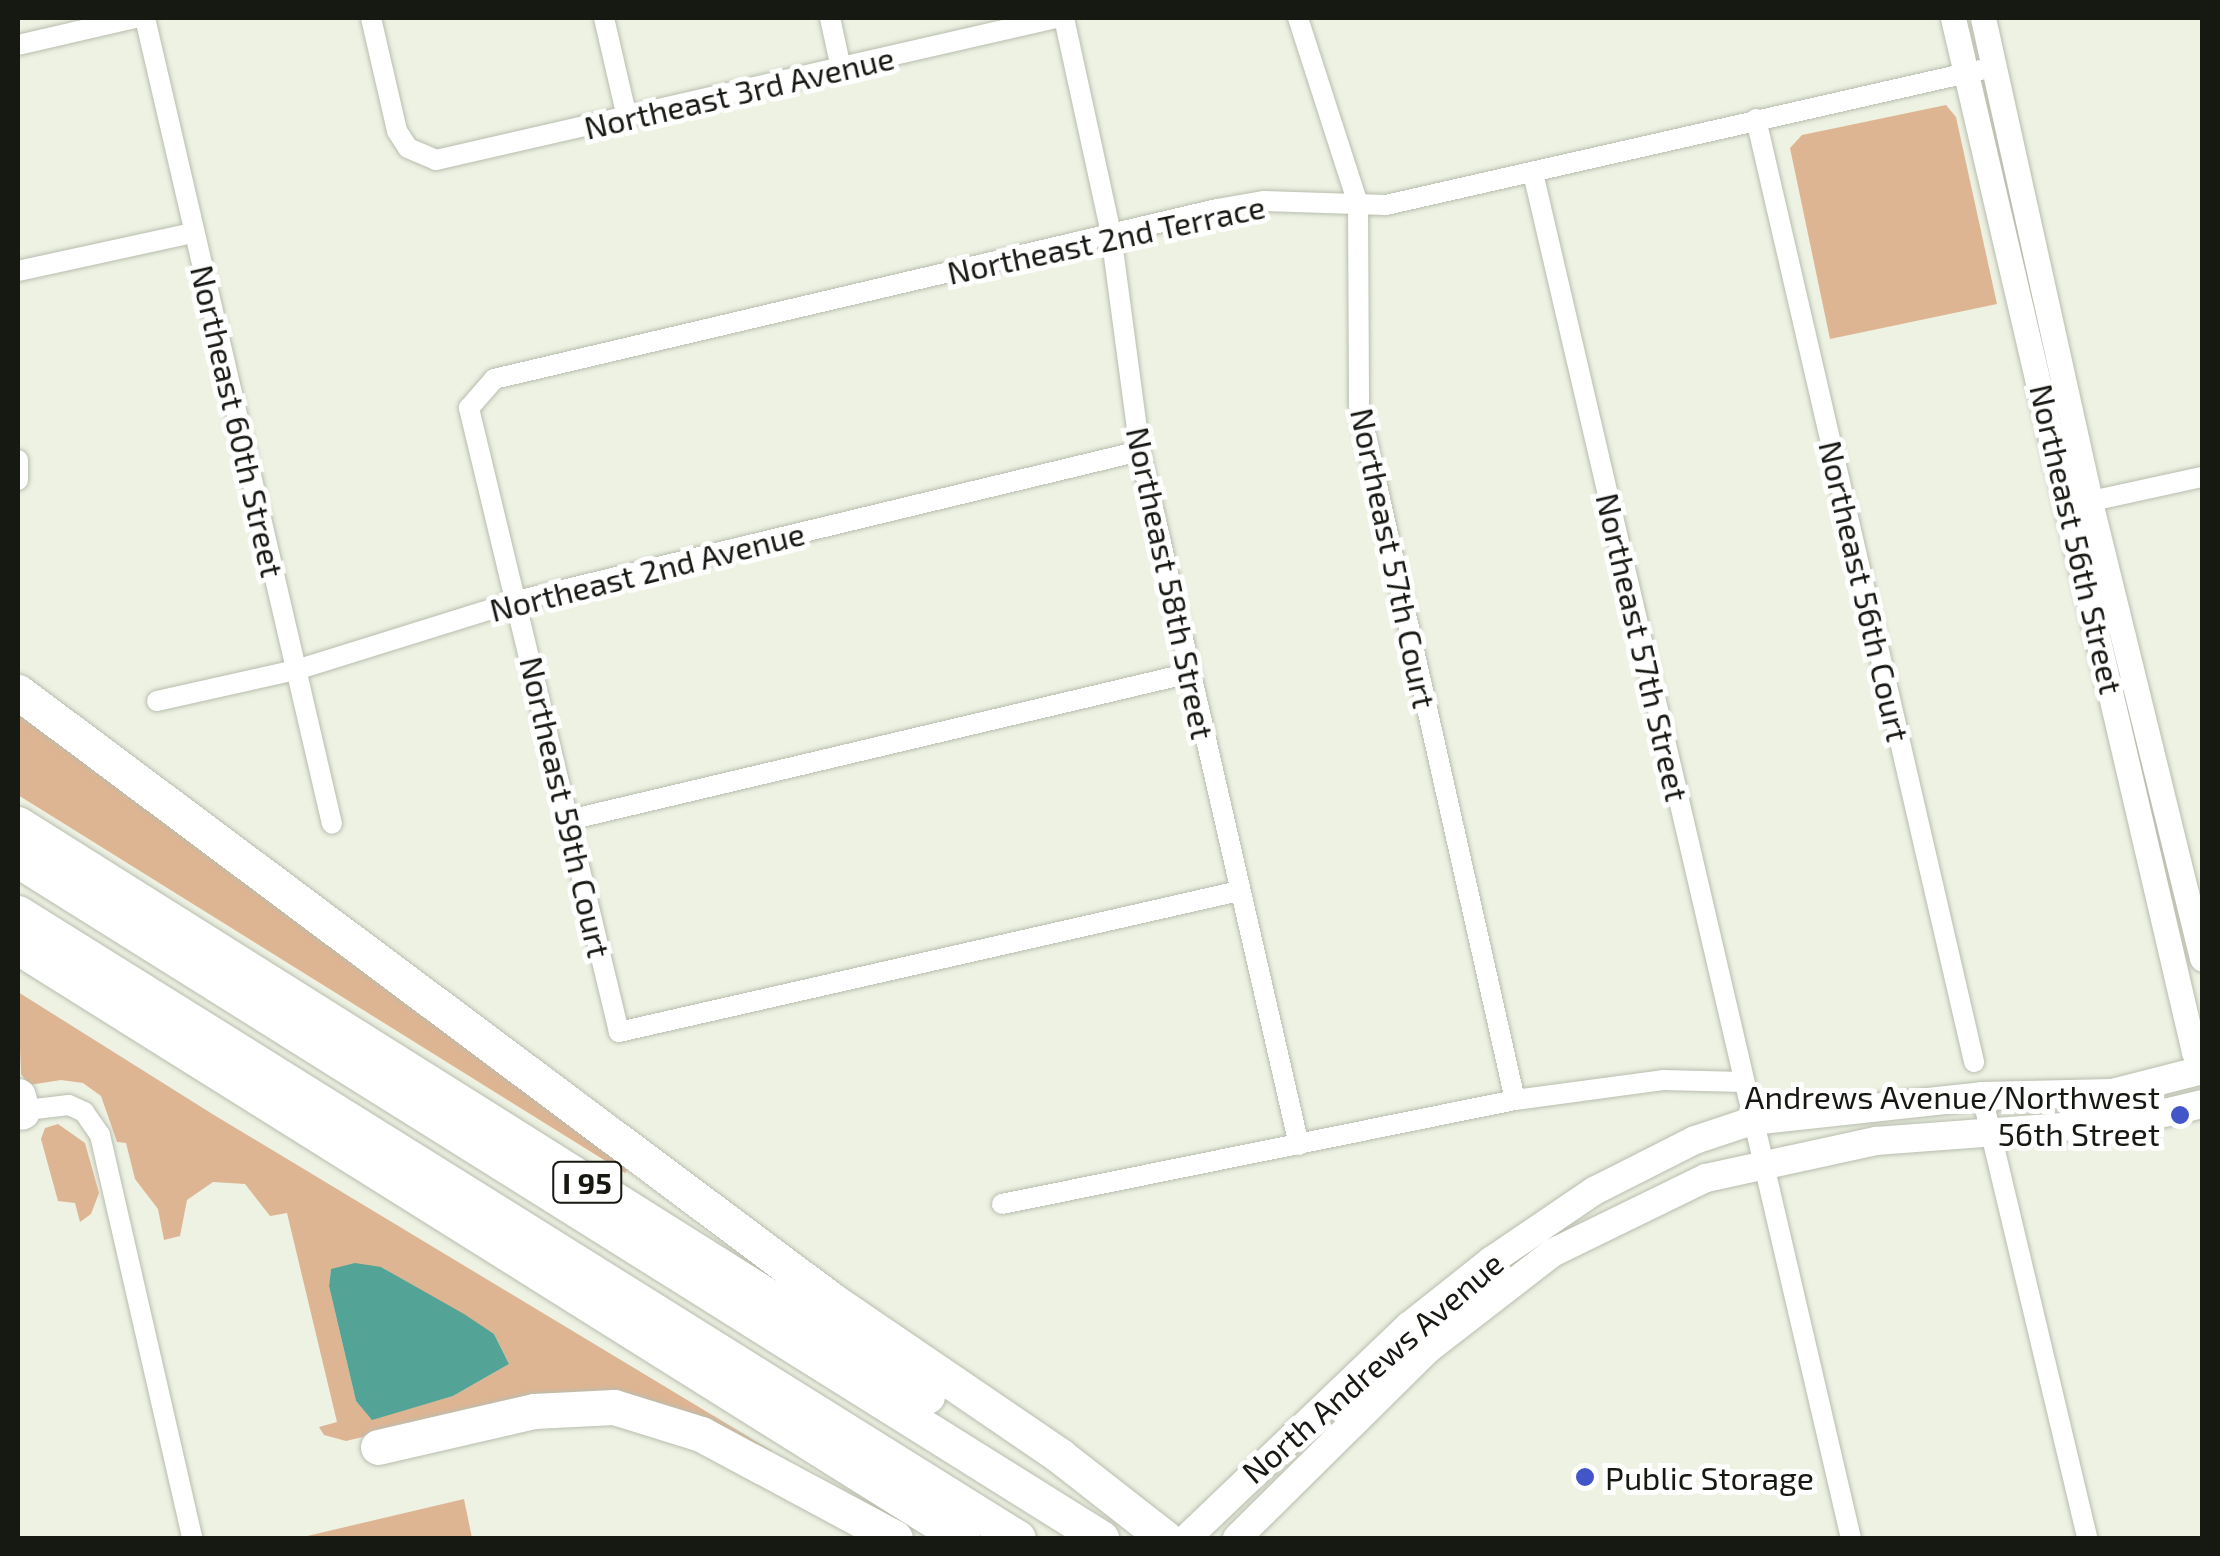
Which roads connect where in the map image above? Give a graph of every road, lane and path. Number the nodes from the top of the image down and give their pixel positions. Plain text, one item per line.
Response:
1 (135, 18) edge
2 (146, 18) edge
3 (371, 18) edge
4 (604, 18) edge
5 (830, 18) edge
6 (1056, 18) edge
7 (1064, 18) edge
8 (1298, 18) edge
9 (1954, 18) edge
10 (1983, 18) edge
11 (18, 45) edge
12 (1992, 67) junction
13 (841, 68) junction
14 (1965, 73) junction
15 (627, 118) junction
16 (1756, 120) junction
17 (1533, 173) junction
18 (1358, 204) junction
19 (194, 233) junction
20 (1112, 234) junction
21 (18, 271) edge
22 (468, 408) joint
23 (1140, 451) junction
24 (18, 460) edge
25 (2202, 477) edge
26 (18, 480) edge
27 (2080, 504) junction
28 (518, 601) junction
29 (296, 670) junction
30 (1190, 673) junction
31 (18, 692) edge
32 (157, 701) dead end
33 (568, 820) junction
34 (18, 824) edge
35 (332, 824) dead end
36 (18, 860) edge
37 (1239, 891) junction
38 (18, 913) edge
39 (18, 947) edge
40 (2202, 958) edge
41 (2202, 1058) edge
42 (1974, 1062) dead end
43 (2202, 1070) edge
44 (1744, 1082) junction
45 (1982, 1096) junction
46 (1515, 1100) junction
47 (2202, 1104) edge
48 (18, 1109) edge
49 (1752, 1121) junction
50 (1990, 1132) junction
51 (1299, 1145) junction
52 (1764, 1166) junction
53 (1002, 1204) dead end
54 (378, 1447) dead end
55 (192, 1538) edge
56 (895, 1538) edge
57 (962, 1538) edge
58 (1018, 1538) edge
59 (1101, 1538) edge
60 (1157, 1538) edge
61 (1165, 1538) edge
62 (1188, 1538) edge
63 (1238, 1538) edge
64 (1851, 1538) edge
65 (2087, 1538) edge

1 - 11 street
2 - 19 street, Northeast 60th Street
3 - 15 street, Northeast 3rd Avenue
4 - 15 street
5 - 13 street
6 - 13 street, Northeast 3rd Avenue
7 - 20 street, Northeast 58th Street
8 - 18 street, Northeast 57th Court
9 - 14 street, Northeast 56th Street
10 - 12 street, Northeast 56th Street
12 - 14 street, Northeast 2nd Terrace
12 - 27 street, Northeast 56th Street
13 - 15 street, Northeast 3rd Avenue
14 - 16 street, Northeast 2nd Terrace
14 - 27 street, Northeast 56th Street
16 - 17 street, Northeast 2nd Terrace
16 - 42 street, Northeast 56th Court
17 - 18 street, Northeast 2nd Terrace
17 - 44 street, Northeast 57th Street
18 - 20 street, Northeast 2nd Terrace
18 - 46 street, Northeast 57th Court
19 - 21 street
19 - 29 street, Northeast 60th Street
20 - 22 street, Northeast 2nd Terrace
20 - 23 street, Northeast 58th Street
22 - 28 street, Northeast 59th Court
23 - 28 street, Northeast 2nd Avenue
23 - 30 street, Northeast 58th Street
24 - 26 street
25 - 27 street
27 - 40 street, Northeast 56th Street
27 - 41 street, Northeast 56th Street
28 - 29 street, Northeast 2nd Avenue
28 - 33 street, Northeast 59th Court
29 - 32 street, Northeast 2nd Avenue
29 - 35 street, Northeast 60th Street
30 - 33 street
30 - 37 street, Northeast 58th Street
31 - 61 highway
33 - 37 street, Northeast 59th Court
34 - 60 highway, I 95
36 - 59 highway
37 - 51 street, Northeast 58th Street
38 - 58 highway
39 - 57 highway
43 - 45 main road, North Andrews Avenue
44 - 46 street
44 - 49 street, Northeast 57th Street
45 - 49 main road, North Andrews Avenue
45 - 50 street
46 - 51 street
47 - 50 main road, North Andrews Avenue
48 - 55 street
49 - 52 street, Northeast 57th Street
49 - 62 main road, North Andrews Avenue
50 - 52 main road, North Andrews Avenue
50 - 65 street
51 - 53 street
52 - 63 main road, North Andrews Avenue
52 - 64 street, Northeast 57th Street
54 - 56 highway

